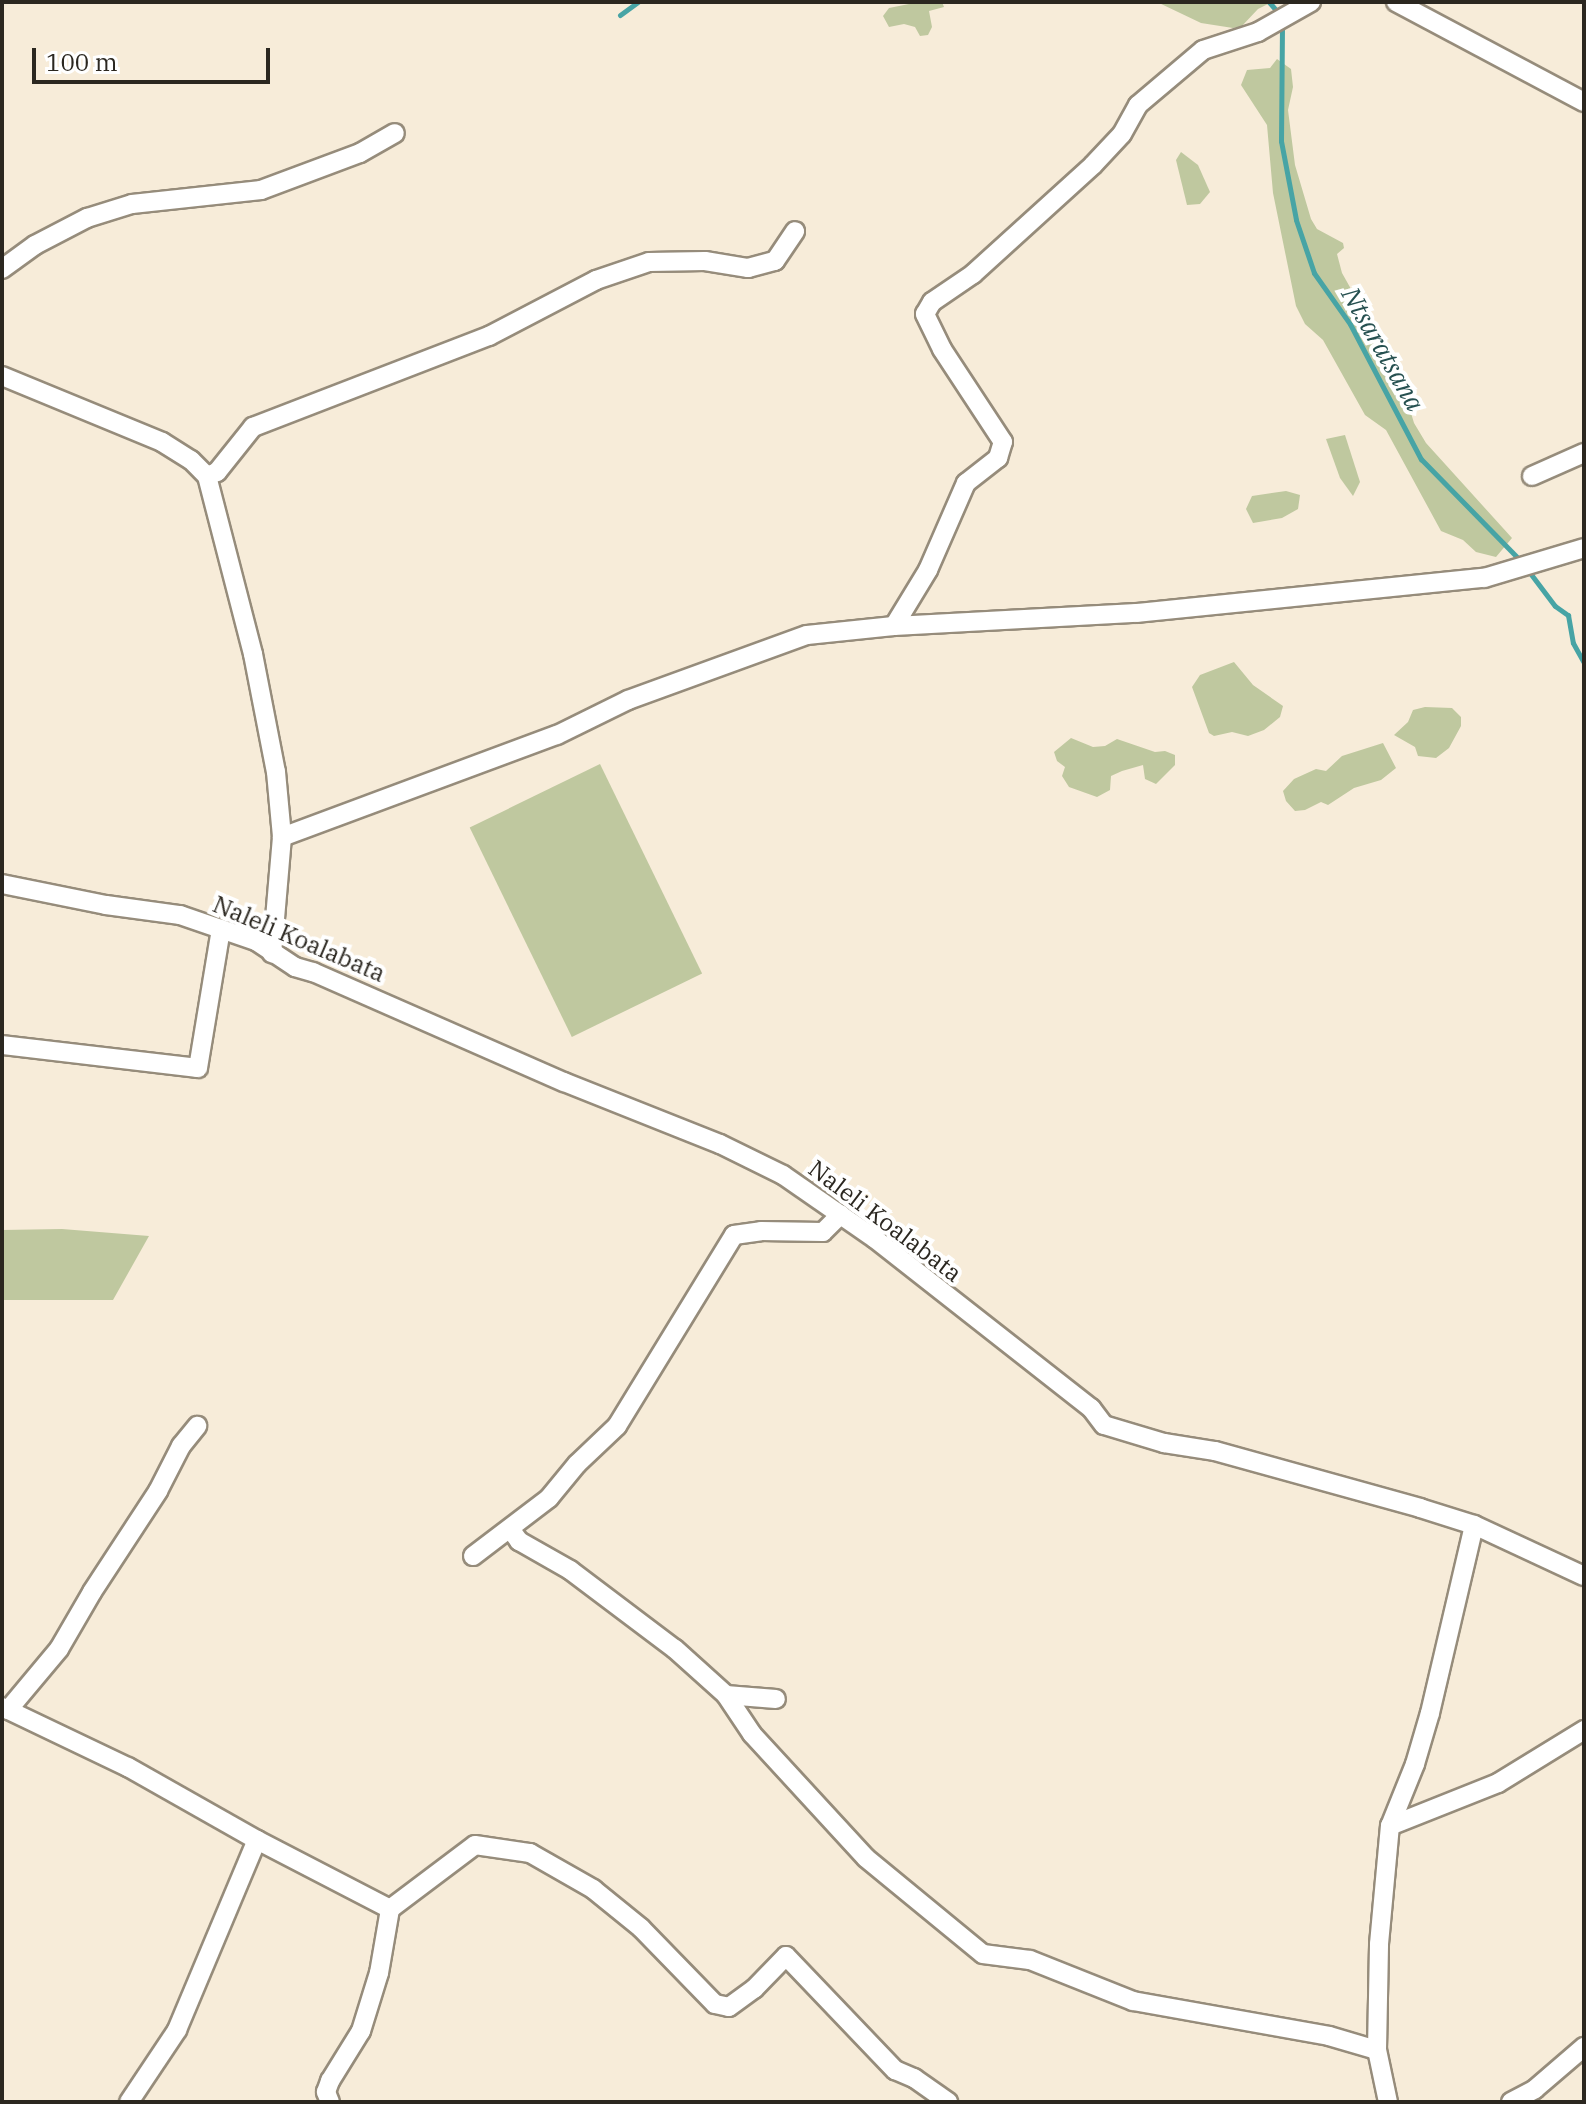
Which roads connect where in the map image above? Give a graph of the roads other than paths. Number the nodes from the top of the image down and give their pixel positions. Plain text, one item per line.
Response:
1 (1311, 2) edge
2 (1396, 2) edge
3 (1584, 102) edge
4 (395, 133) dead end
5 (795, 231) dead end
6 (2, 269) edge
7 (2, 376) edge
8 (1584, 453) edge
9 (207, 476) junction
10 (1532, 476) dead end
11 (1584, 548) edge
12 (894, 626) junction
13 (282, 837) junction
14 (2, 884) edge
15 (221, 929) junction
16 (272, 954) junction
17 (2, 1045) edge
18 (841, 1214) junction
19 (197, 1426) dead end
20 (1474, 1525) junction
21 (511, 1530) junction
22 (473, 1556) dead end
23 (1584, 1576) edge
24 (726, 1695) junction
25 (776, 1699) dead end
26 (5, 1708) edge
27 (1584, 1730) edge
28 (1390, 1826) junction
29 (257, 1840) junction
30 (390, 1909) junction
31 (1584, 2047) edge
32 (1377, 2050) junction
33 (129, 2102) edge
34 (330, 2102) edge
35 (948, 2102) edge
36 (1388, 2102) edge
37 (1511, 2102) edge

1 - 12 street
2 - 3 street
4 - 6 street
5 - 9 street
7 - 9 street
8 - 10 street
9 - 13 street
11 - 12 street
12 - 13 street
13 - 16 street
14 - 15 street, Naleli Koalabata
15 - 16 street, Naleli Koalabata
15 - 17 street
16 - 18 street, Naleli Koalabata
18 - 20 street, Naleli Koalabata
18 - 21 street
19 - 26 street
20 - 23 street, Naleli Koalabata
20 - 28 street
21 - 22 street
21 - 24 street
24 - 25 street
24 - 32 street
26 - 29 street
27 - 28 street
28 - 32 street
29 - 30 street
29 - 33 street
30 - 34 street
30 - 35 street
31 - 37 street
32 - 36 street

